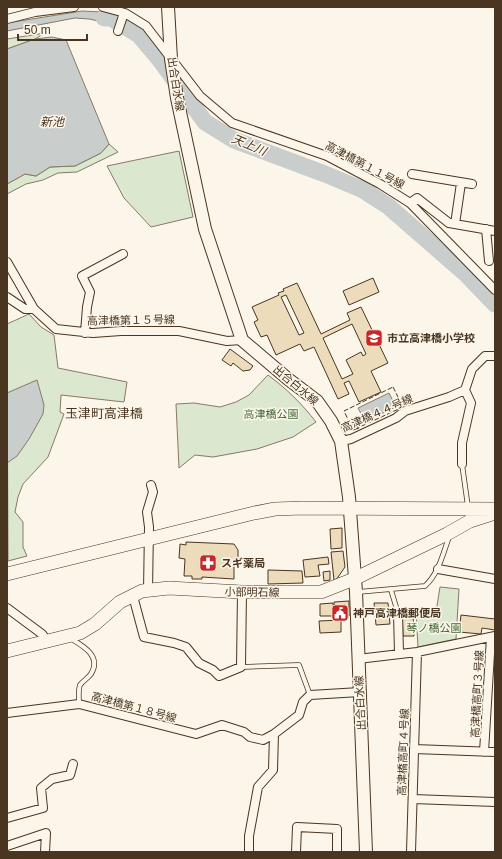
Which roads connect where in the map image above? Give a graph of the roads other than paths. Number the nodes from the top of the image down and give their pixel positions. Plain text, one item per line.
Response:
1 (28, 7) edge
2 (74, 7) edge
3 (103, 7) edge
4 (168, 7) edge
5 (35, 12) junction
6 (124, 13) junction
7 (7, 19) edge
8 (118, 31) dead end
9 (171, 59) junction
10 (412, 174) dead end
11 (461, 183) junction
12 (472, 184) dead end
13 (410, 203) junction
14 (455, 224) junction
15 (486, 230) junction
16 (495, 231) edge
17 (123, 254) dead end
18 (489, 261) dead end
19 (7, 262) edge
20 (495, 290) edge
21 (7, 297) edge
22 (34, 309) junction
23 (85, 333) junction
24 (242, 340) junction
25 (495, 356) edge
26 (465, 390) junction
27 (342, 441) junction
28 (462, 464) joint
29 (150, 485) dead end
30 (350, 508) junction
31 (468, 509) junction
32 (495, 509) edge
33 (495, 513) edge
34 (447, 534) junction
35 (149, 539) junction
36 (438, 569) junction
37 (7, 574) edge
38 (354, 579) junction
39 (495, 579) edge
40 (391, 590) junction
41 (148, 591) junction
42 (242, 592) junction
43 (356, 592) junction
44 (133, 596) junction
45 (7, 608) edge
46 (398, 613) joint
47 (67, 636) junction
48 (493, 637) edge
49 (48, 642) junction
50 (7, 651) edge
51 (417, 652) junction
52 (400, 654) junction
53 (358, 659) junction
54 (241, 667) junction
55 (492, 681) edge
56 (360, 692) junction
57 (310, 695) junction
58 (79, 704) junction
59 (7, 713) edge
60 (274, 734) junction
61 (414, 749) junction
62 (484, 752) junction
63 (495, 752) edge
64 (73, 764) dead end
65 (413, 799) junction
66 (495, 802) edge
67 (7, 818) edge
68 (7, 846) edge
69 (45, 852) edge
70 (249, 852) edge
71 (296, 852) edge
72 (337, 852) edge
73 (366, 852) edge
74 (411, 852) edge

1 - 5 street
2 - 5 street
3 - 6 street, 高津橋第１１号線
4 - 9 street, 出合白水線
5 - 7 street
6 - 8 street
6 - 9 street, 高津橋第１１号線
9 - 13 street, 高津橋第１１号線
9 - 24 street, 出合白水線
10 - 11 street
11 - 12 street
11 - 14 street
13 - 14 street
13 - 20 street, 高津橋第１１号線
14 - 15 street
15 - 16 street
15 - 18 street
17 - 23 street
19 - 22 street
21 - 22 street, 高津橋第１５号線
22 - 23 street, 高津橋第１５号線
23 - 24 street, 高津橋第１５号線
24 - 27 street, 出合白水線
25 - 26 street
26 - 27 street, 高津橋４４号線
26 - 28 street
27 - 30 street, 出合白水線
28 - 31 lane
29 - 35 street
30 - 31 main road
30 - 35 main road
30 - 38 street, 出合白水線
31 - 32 main road
33 - 34 main road, 小部明石線
34 - 36 lane
34 - 38 main road, 小部明石線
35 - 37 main road
35 - 41 street
36 - 39 street
36 - 40 lane
38 - 42 main road, 小部明石線
38 - 43 street, 出合白水線
40 - 43 lane
40 - 46 lane
41 - 42 main road, 小部明石線
41 - 44 main road, 小部明石線
42 - 54 street
43 - 53 street, 出合白水線
44 - 47 main road, 小部明石線
44 - 54 street
45 - 49 street
46 - 52 street
47 - 49 main road, 小部明石線
47 - 58 lane
48 - 51 street
48 - 55 street, 高津橋高町３号線
49 - 50 main road, 小部明石線
51 - 52 street
51 - 61 street, 高津橋高町４号線
52 - 53 street
53 - 56 street, 出合白水線
54 - 57 lane
55 - 62 street, 高津橋高町３号線
56 - 57 street
56 - 73 street, 出合白水線
57 - 60 street
58 - 59 street, 高津橋第１８号線
58 - 60 street, 高津橋第１８号線
60 - 70 street
61 - 62 street
61 - 65 street, 高津橋高町４号線
62 - 63 street
64 - 67 street
65 - 66 street
65 - 74 street, 高津橋高町４号線
68 - 69 street
71 - 72 street

